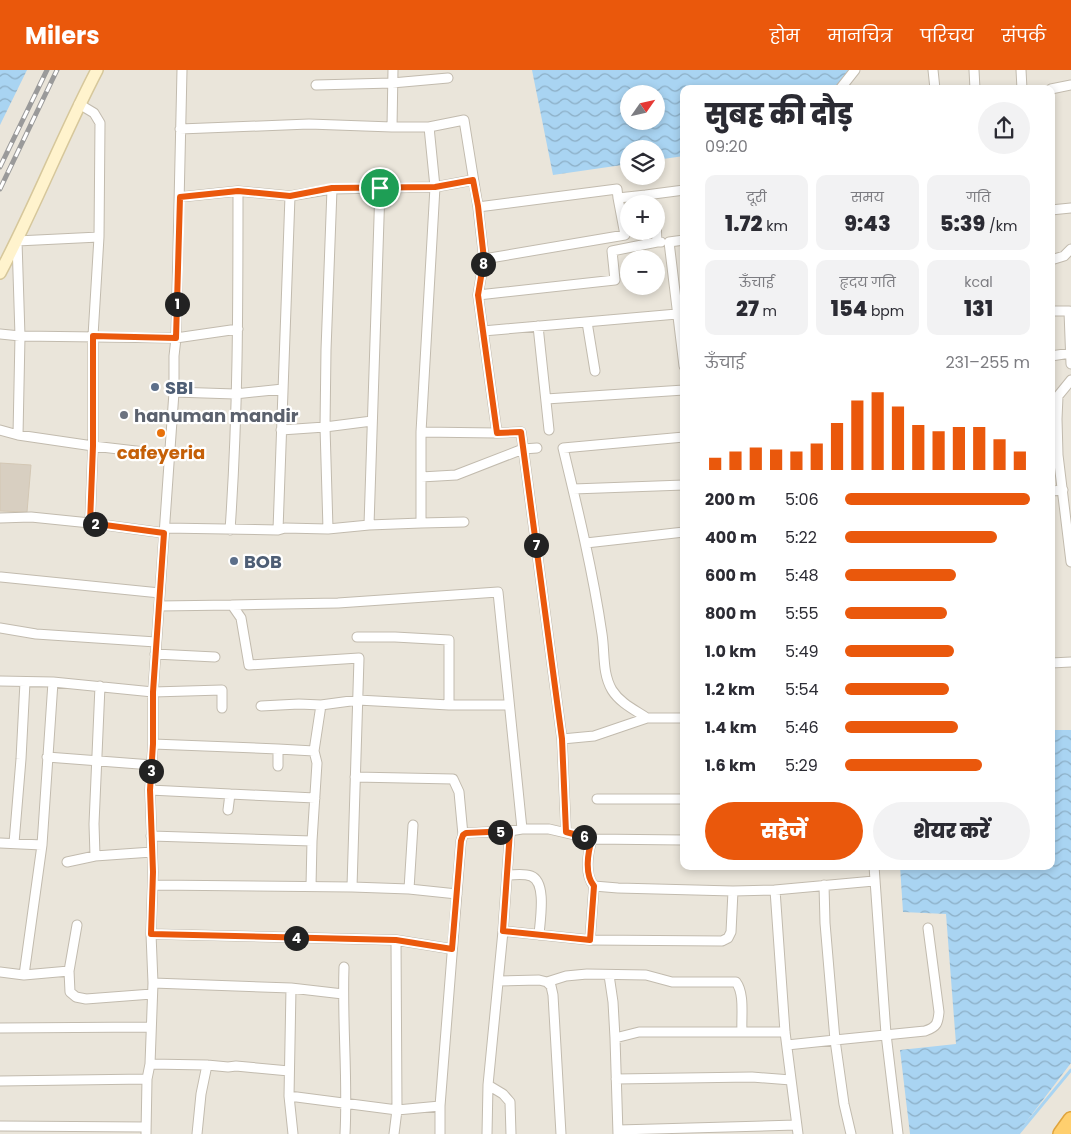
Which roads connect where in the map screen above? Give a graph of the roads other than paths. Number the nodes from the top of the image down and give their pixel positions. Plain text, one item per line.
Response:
1 (97, 70) edge
2 (182, 70) edge
3 (393, 70) edge
4 (855, 70) edge
5 (933, 70) edge
6 (974, 70) edge
7 (1021, 70) edge
8 (448, 78) dead end
9 (392, 83) junction
10 (316, 85) dead end
11 (843, 85) edge
12 (935, 85) edge
13 (976, 85) edge
14 (1022, 85) edge
15 (1071, 85) edge
16 (1055, 88) edge
17 (80, 104) junction
18 (429, 126) junction
19 (392, 127) junction
20 (180, 129) junction
21 (473, 180) junction
22 (435, 187) junction
23 (332, 188) junction
24 (380, 188) junction
25 (238, 191) junction
26 (680, 191) edge
27 (665, 195) edge
28 (290, 196) junction
29 (180, 197) junction
30 (618, 198) joint
31 (478, 206) junction
32 (1071, 208) edge
33 (1055, 210) edge
34 (99, 237) junction
35 (17, 241) junction
36 (680, 241) edge
37 (657, 242) joint
38 (669, 242) junction
39 (1071, 249) edge
40 (484, 259) junction
41 (1055, 259) edge
42 (0, 274) edge
43 (478, 295) junction
44 (1070, 310) edge
45 (1055, 311) edge
46 (677, 314) junction
47 (587, 322) junction
48 (538, 326) junction
49 (238, 329) junction
50 (680, 330) edge
51 (483, 331) junction
52 (0, 334) edge
53 (20, 336) junction
54 (93, 336) junction
55 (176, 338) junction
56 (1071, 354) edge
57 (1055, 356) edge
58 (1071, 364) edge
59 (595, 371) dead end
60 (1071, 380) edge
61 (282, 390) junction
62 (680, 390) edge
63 (174, 392) junction
64 (235, 394) junction
65 (546, 399) junction
66 (1055, 413) edge
67 (372, 421) junction
68 (325, 428) junction
69 (0, 430) edge
70 (281, 430) junction
71 (549, 430) dead end
72 (421, 432) junction
73 (497, 433) junction
74 (18, 436) junction
75 (680, 436) edge
76 (93, 446) junction
77 (537, 448) dead end
78 (523, 449) junction
79 (170, 455) junction
80 (1055, 455) edge
81 (421, 477) junction
82 (680, 485) edge
83 (573, 488) junction
84 (1063, 490) junction
85 (1055, 491) edge
86 (0, 518) edge
87 (421, 522) junction
88 (464, 522) dead end
89 (90, 523) junction
90 (368, 525) junction
91 (328, 529) junction
92 (165, 530) junction
93 (230, 530) junction
94 (278, 530) junction
95 (680, 532) edge
96 (586, 543) junction
97 (1071, 562) edge
98 (0, 578) edge
99 (160, 593) junction
100 (232, 605) junction
101 (159, 606) junction
102 (0, 628) edge
103 (357, 637) dead end
104 (156, 642) junction
105 (155, 654) junction
106 (215, 657) dead end
107 (1071, 662) edge
108 (1055, 663) edge
109 (0, 681) edge
110 (25, 682) junction
111 (53, 682) junction
112 (100, 686) junction
113 (153, 692) junction
114 (358, 700) junction
115 (321, 705) junction
116 (449, 705) junction
117 (510, 705) junction
118 (261, 706) dead end
119 (222, 708) dead end
120 (648, 718) junction
121 (680, 718) edge
122 (562, 739) junction
123 (153, 744) junction
124 (278, 749) junction
125 (314, 751) junction
126 (47, 756) junction
127 (96, 761) junction
128 (152, 765) junction
129 (278, 766) dead end
130 (355, 777) junction
131 (150, 790) junction
132 (230, 794) junction
133 (315, 798) junction
134 (596, 799) dead end
135 (680, 799) edge
136 (228, 810) dead end
137 (413, 825) dead end
138 (522, 829) junction
139 (510, 831) junction
140 (566, 832) junction
141 (463, 835) junction
142 (152, 836) junction
143 (592, 839) junction
144 (680, 840) edge
145 (312, 841) junction
146 (0, 843) edge
147 (14, 843) junction
148 (42, 845) junction
149 (152, 852) junction
150 (95, 856) junction
151 (67, 862) dead end
152 (874, 870) edge
153 (507, 875) junction
154 (874, 881) junction
155 (152, 885) junction
156 (824, 885) junction
157 (311, 886) junction
158 (594, 886) junction
159 (352, 887) junction
160 (408, 889) junction
161 (774, 890) junction
162 (733, 891) junction
163 (457, 894) junction
164 (77, 925) dead end
165 (928, 928) dead end
166 (503, 931) junction
167 (151, 934) junction
168 (539, 935) junction
169 (396, 940) junction
170 (590, 940) junction
171 (452, 949) junction
172 (344, 967) dead end
173 (70, 970) junction
174 (0, 972) edge
175 (24, 975) junction
176 (609, 975) junction
177 (498, 981) junction
178 (547, 982) junction
179 (152, 983) junction
180 (291, 988) junction
181 (152, 994) junction
182 (343, 994) junction
183 (151, 1027) junction
184 (0, 1028) edge
185 (742, 1032) junction
186 (785, 1032) junction
187 (886, 1034) junction
188 (615, 1038) junction
189 (835, 1040) junction
190 (786, 1045) junction
191 (150, 1064) junction
192 (207, 1065) junction
193 (289, 1071) junction
194 (147, 1079) junction
195 (616, 1079) junction
196 (791, 1080) junction
197 (0, 1082) edge
198 (488, 1085) junction
199 (289, 1096) junction
200 (346, 1105) junction
201 (440, 1106) junction
202 (397, 1110) junction
203 (1071, 1120) edge
204 (0, 1126) edge
205 (797, 1130) edge
206 (146, 1131) edge
207 (618, 1132) edge
208 (197, 1134) edge
209 (293, 1134) edge
210 (345, 1134) edge
211 (394, 1134) edge
212 (440, 1134) edge
213 (487, 1134) edge
214 (511, 1134) edge
215 (561, 1134) edge
216 (851, 1134) edge
217 (898, 1134) edge
218 (1061, 1134) edge

1 - 17 street
2 - 20 street
3 - 9 street
4 - 11 street
5 - 12 street
6 - 13 street
7 - 14 street
8 - 9 street
9 - 10 street
9 - 19 street
15 - 16 street
17 - 34 street
17 - 35 street
18 - 19 street
18 - 21 street
18 - 22 street
19 - 20 street
20 - 29 street
21 - 22 street
21 - 31 street
22 - 24 street
22 - 72 street
23 - 24 street
23 - 28 street
23 - 68 street
24 - 67 street
25 - 28 street
25 - 29 street
25 - 49 street
26 - 27 street
28 - 61 street
29 - 55 street
30 - 31 street
30 - 40 street
31 - 40 street
32 - 33 street
34 - 35 street
34 - 54 street
35 - 42 street
35 - 53 street
36 - 38 street
37 - 38 street
37 - 43 street
38 - 46 street
39 - 41 street
40 - 43 street
43 - 51 street
44 - 45 street
44 - 56 street
46 - 47 street
46 - 50 street
47 - 48 street
47 - 59 street
48 - 51 street
48 - 65 street
49 - 55 street
49 - 64 street
51 - 73 street
52 - 53 street
53 - 54 street
53 - 74 street
54 - 55 street
54 - 76 street
55 - 63 street
56 - 57 street
56 - 58 street
60 - 66 street
61 - 64 street
61 - 70 street
62 - 65 street
63 - 64 street
63 - 79 street
64 - 93 street
65 - 71 street
67 - 68 street
67 - 90 street
68 - 70 street
68 - 91 street
69 - 74 street
70 - 94 street
72 - 73 street
72 - 81 street
73 - 78 street
74 - 76 street
75 - 83 street
76 - 79 street
76 - 89 street
77 - 78 street
78 - 81 street
78 - 122 street
79 - 92 street
80 - 84 street
81 - 87 street
82 - 83 street
83 - 96 street
84 - 85 street
84 - 97 street
86 - 89 street
87 - 88 street
87 - 90 street
89 - 92 street
90 - 91 street
91 - 94 street
92 - 93 street
92 - 99 street
93 - 94 street
95 - 96 street
96 - 120 street
98 - 99 street
99 - 101 street
100 - 101 street
100 - 114 street
100 - 117 street
101 - 104 street
102 - 104 street
103 - 116 street
104 - 105 street
105 - 106 street
105 - 113 street
107 - 108 street
109 - 110 street
110 - 111 street
110 - 147 street
111 - 112 street
111 - 126 street
112 - 113 street
112 - 127 street
113 - 119 street
113 - 123 street
114 - 115 street
114 - 116 street
114 - 130 street
115 - 118 street
115 - 125 street
116 - 117 street
117 - 138 street
120 - 121 street
120 - 122 street
122 - 140 street
123 - 124 street
123 - 128 street
124 - 125 street
124 - 129 street
125 - 133 street
126 - 127 street
126 - 148 street
127 - 128 street
127 - 150 street
128 - 131 street
130 - 141 street
130 - 159 street
131 - 132 street
131 - 142 street
132 - 133 street
132 - 136 street
133 - 145 street
134 - 135 street
137 - 160 street
138 - 139 street
138 - 140 street
139 - 141 street
139 - 153 street
140 - 143 street
141 - 163 street
142 - 145 street
142 - 149 street
143 - 144 street
143 - 158 street
145 - 157 street
146 - 147 street
147 - 148 street
148 - 175 street
149 - 150 street
149 - 155 street
150 - 151 street
152 - 154 street
153 - 166 street
153 - 168 street
154 - 156 street
154 - 187 street
155 - 157 street
155 - 167 street
156 - 161 street
156 - 189 street
157 - 159 street
158 - 162 street
158 - 170 street
159 - 160 street
160 - 163 street
161 - 162 street
161 - 186 street
162 - 170 street
163 - 171 street
164 - 173 street
165 - 187 street
166 - 168 street
166 - 177 street
167 - 169 street
167 - 179 street
168 - 170 street
169 - 171 street
169 - 202 street
171 - 201 street
172 - 182 street
173 - 175 street
173 - 181 street
174 - 175 street
176 - 178 street
176 - 185 street
176 - 188 street
177 - 178 street
177 - 198 street
178 - 215 street
179 - 180 street
179 - 181 street
180 - 182 street
180 - 193 street
181 - 183 street
182 - 200 street
183 - 184 street
183 - 191 street
185 - 186 street
185 - 188 street
186 - 190 street
187 - 189 street
187 - 217 street
188 - 195 street
189 - 190 street
189 - 216 street
190 - 196 street
191 - 192 street
191 - 194 street
192 - 193 street
192 - 208 street
193 - 199 street
194 - 197 street
194 - 206 street
195 - 196 street
195 - 207 street
196 - 205 street
198 - 213 street
198 - 214 street
199 - 200 street
199 - 209 street
200 - 202 street
200 - 210 street
201 - 202 street
201 - 212 street
202 - 211 street
203 - 218 highway
204 - 206 street
205 - 207 street

